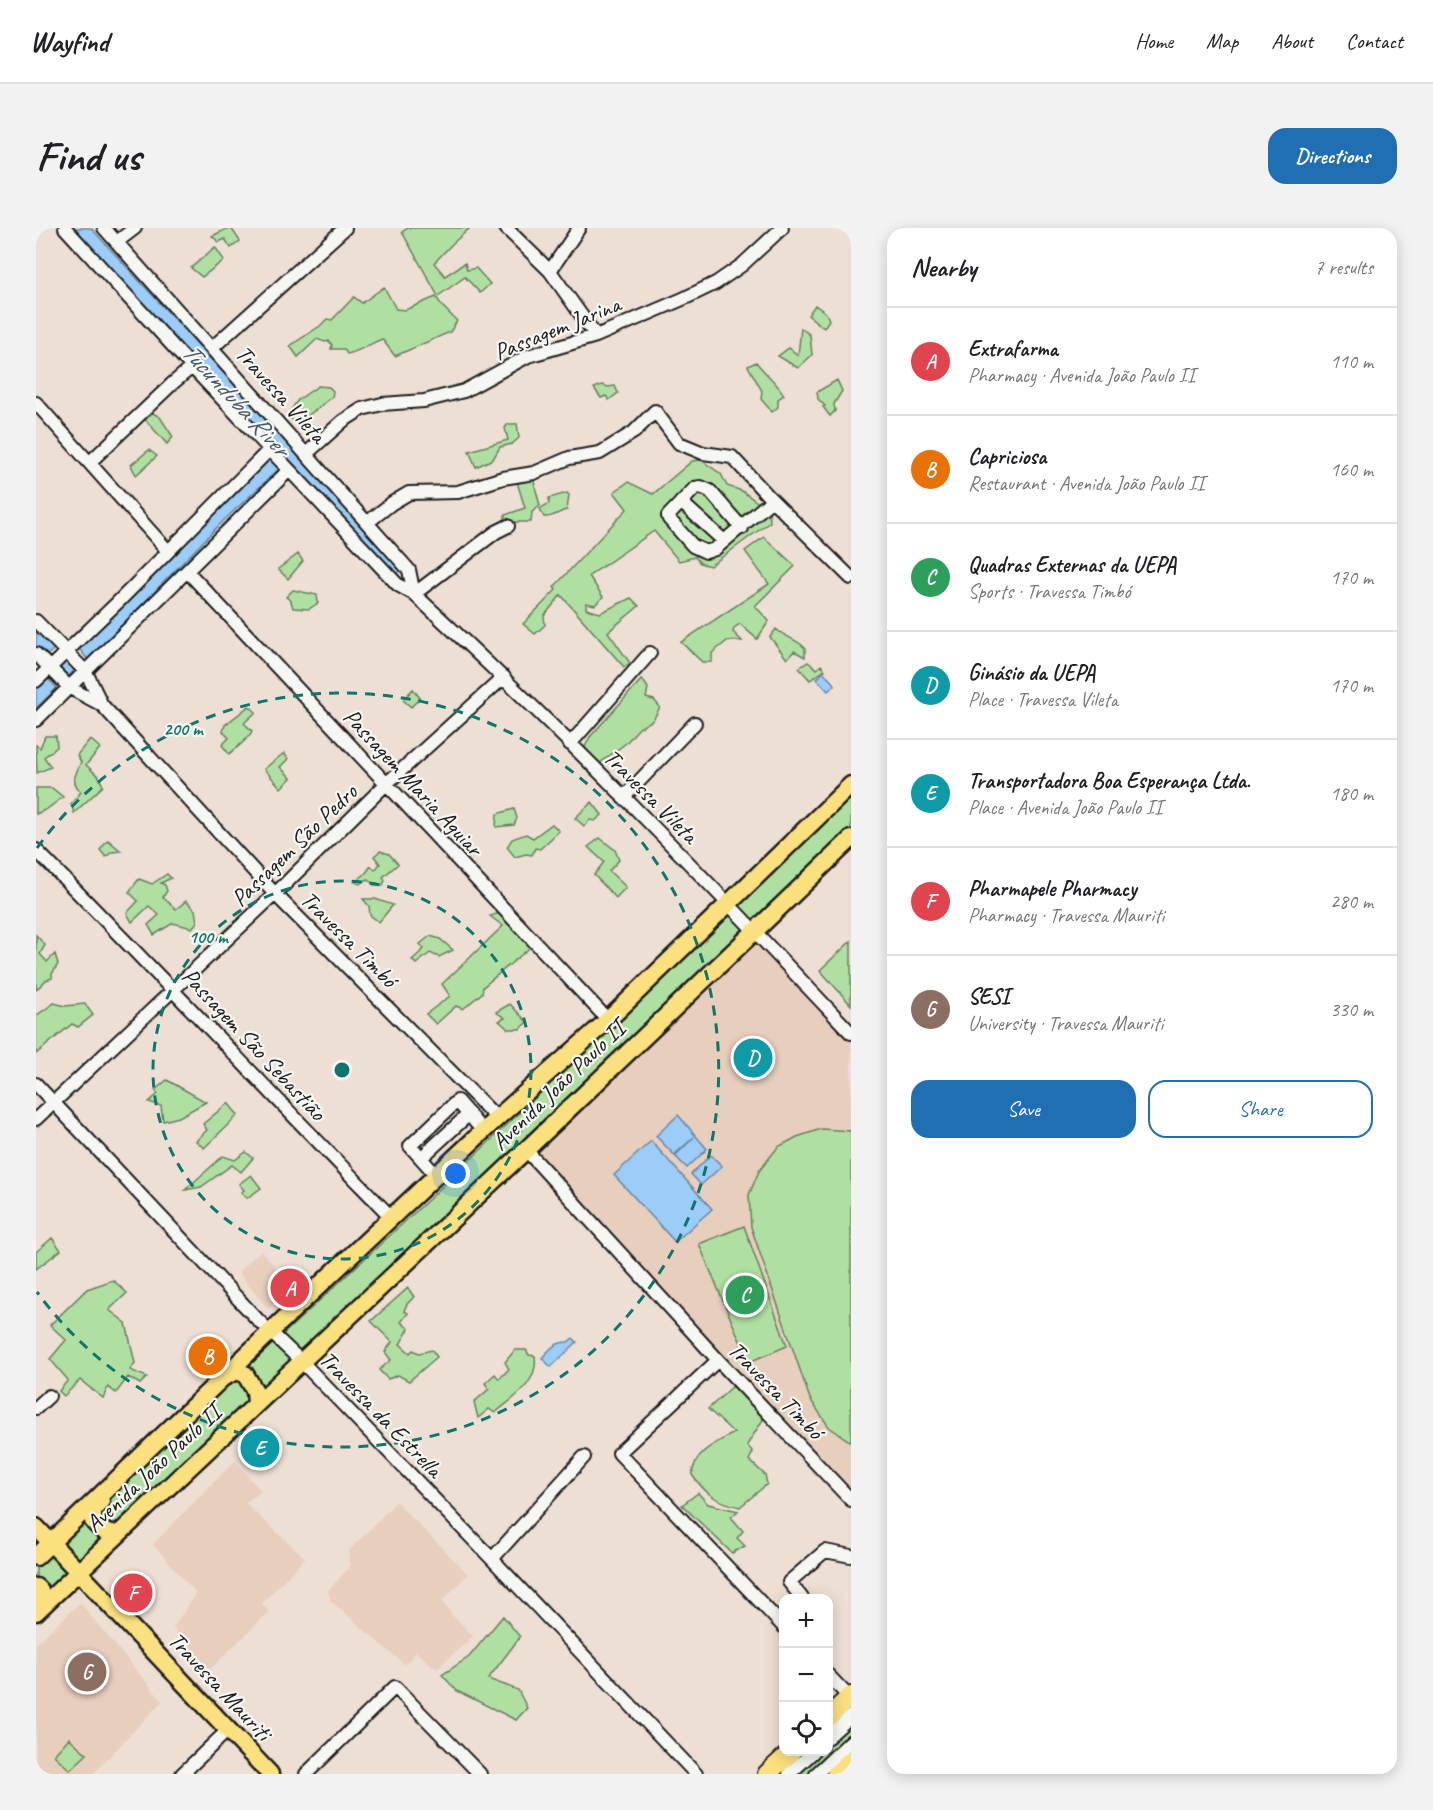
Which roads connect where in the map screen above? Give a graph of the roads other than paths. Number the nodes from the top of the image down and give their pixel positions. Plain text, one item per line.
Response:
1 (65, 228) edge
2 (104, 228) edge
3 (135, 228) edge
4 (345, 228) edge
5 (506, 228) edge
6 (579, 228) edge
7 (782, 228) edge
8 (118, 242) junction
9 (550, 272) junction
10 (596, 336) junction
11 (212, 348) junction
12 (192, 367) junction
13 (36, 403) edge
14 (270, 449) junction
15 (306, 454) junction
16 (90, 462) junction
17 (289, 470) junction
18 (772, 500) junction
19 (681, 502) junction
20 (368, 522) junction
21 (508, 526) dead end
22 (742, 528) junction
23 (724, 541) junction
24 (168, 551) junction
25 (187, 571) junction
26 (851, 578) edge
27 (414, 594) junction
28 (36, 621) edge
29 (650, 653) dead end
30 (36, 654) edge
31 (59, 661) junction
32 (83, 669) junction
33 (504, 677) junction
34 (36, 681) edge
35 (67, 685) junction
36 (102, 705) junction
37 (36, 720) edge
38 (695, 723) dead end
39 (570, 744) junction
40 (386, 784) junction
41 (851, 785) edge
42 (624, 798) junction
43 (851, 839) edge
44 (36, 850) edge
45 (275, 894) junction
46 (728, 903) junction
47 (754, 930) junction
48 (174, 990) junction
49 (608, 1020) junction
50 (851, 1033) edge
51 (36, 1084) edge
52 (54, 1103) junction
53 (497, 1118) junction
54 (36, 1119) edge
55 (483, 1131) junction
56 (526, 1150) junction
57 (436, 1175) junction
58 (391, 1217) junction
59 (271, 1332) junction
60 (718, 1360) junction
61 (302, 1362) junction
62 (224, 1377) junction
63 (49, 1396) dead end
64 (256, 1404) junction
65 (36, 1408) edge
66 (584, 1457) dead end
67 (110, 1486) junction
68 (851, 1500) edge
69 (36, 1527) edge
70 (121, 1532) junction
71 (51, 1543) junction
72 (851, 1556) edge
73 (36, 1557) edge
74 (492, 1559) junction
75 (79, 1572) junction
76 (36, 1587) edge
77 (798, 1594) edge
78 (36, 1606) edge
79 (36, 1612) edge
80 (779, 1623) edge
81 (833, 1681) edge
82 (850, 1696) edge
83 (833, 1712) edge
84 (851, 1716) edge
85 (228, 1730) junction
86 (833, 1732) edge
87 (851, 1741) edge
88 (787, 1756) edge
89 (809, 1756) edge
90 (851, 1760) edge
91 (182, 1774) edge
92 (270, 1774) edge
93 (306, 1774) edge
94 (480, 1774) edge
95 (696, 1774) edge
96 (767, 1774) edge
97 (789, 1774) edge
98 (816, 1774) edge
99 (836, 1774) edge

1 - 12 street, Travessa Vileta
2 - 8 street, Travessa Vileta
3 - 8 street
4 - 11 street
5 - 9 street
6 - 9 street
7 - 10 street, Passagem Jarina
8 - 11 street, Travessa Vileta
9 - 10 street
10 - 15 street, Passagem Jarina
11 - 15 street, Travessa Vileta
12 - 14 street, Travessa Vileta
12 - 16 street
13 - 16 street
14 - 17 street, Travessa Vileta
14 - 24 street
15 - 20 street, Travessa Vileta
16 - 24 street
17 - 25 street
17 - 27 street, Travessa Vileta
18 - 20 street
18 - 22 street
18 - 26 street
19 - 22 street
19 - 23 street
19 - 23 street
20 - 27 street, Travessa Vileta
21 - 27 street
22 - 23 street
24 - 31 street
25 - 32 street
25 - 40 street, Passagem Maria Aguiar
27 - 33 street, Travessa Vileta
28 - 31 street, Travessa Timbó
29 - 39 street
30 - 31 street, Travessa Timbó
31 - 32 street, Travessa Timbó
31 - 34 street
31 - 35 street, Travessa Timbó
32 - 35 street
32 - 36 street, Travessa Timbó
33 - 39 street, Travessa Vileta
33 - 40 street, Passagem São Pedro
35 - 36 street, Travessa Timbó
35 - 37 street
36 - 45 street, Travessa Timbó
38 - 42 street
39 - 42 street, Travessa Vileta
40 - 45 street, Passagem São Pedro
40 - 49 street, Passagem Maria Aguiar
41 - 46 main road, Avenida João Paulo II
42 - 46 street, Travessa Vileta
43 - 47 main road, Avenida João Paulo II
44 - 48 street, Passagem São Sebastião
45 - 48 street, Passagem São Pedro
45 - 53 street, Travessa Timbó
46 - 47 street, Travessa Vileta
46 - 49 main road, Avenida João Paulo II
47 - 50 street, Travessa Vileta
47 - 56 main road, Avenida João Paulo II
48 - 52 street, Passagem São Pedro
48 - 58 street, Passagem São Sebastião
49 - 53 main road, Avenida João Paulo II
51 - 52 street, Travessa da Estrella
52 - 54 street, Passagem São Pedro
52 - 59 street, Travessa da Estrella
53 - 55 main road, Avenida João Paulo II
55 - 57 main road, Avenida João Paulo II
55 - 57 street
56 - 60 street, Travessa Timbó
56 - 61 main road, Avenida João Paulo II
57 - 58 main road, Avenida João Paulo II
58 - 59 main road, Avenida João Paulo II
59 - 61 street, Travessa da Estrella
59 - 62 main road, Avenida João Paulo II
60 - 68 street, Travessa Timbó
60 - 80 street
61 - 64 main road, Avenida João Paulo II
61 - 74 street, Travessa da Estrella
62 - 64 main road
62 - 67 main road, Avenida João Paulo II
63 - 65 street
64 - 70 main road, Avenida João Paulo II
66 - 74 street
67 - 70 main road
67 - 71 main road, Avenida João Paulo II
69 - 71 main road, Travessa Mauriti
70 - 75 main road, Avenida João Paulo II
71 - 73 main road, Avenida João Paulo II
71 - 75 main road, Travessa Mauriti
72 - 77 street
74 - 95 street, Travessa da Estrella
75 - 79 main road, Avenida João Paulo II
75 - 85 main road, Travessa Mauriti
76 - 78 main road
81 - 82 street
82 - 83 highway
84 - 86 street
85 - 91 street
85 - 92 main road, Travessa Mauriti
87 - 98 street
88 - 96 highway
89 - 97 street
90 - 99 highway
93 - 94 street

